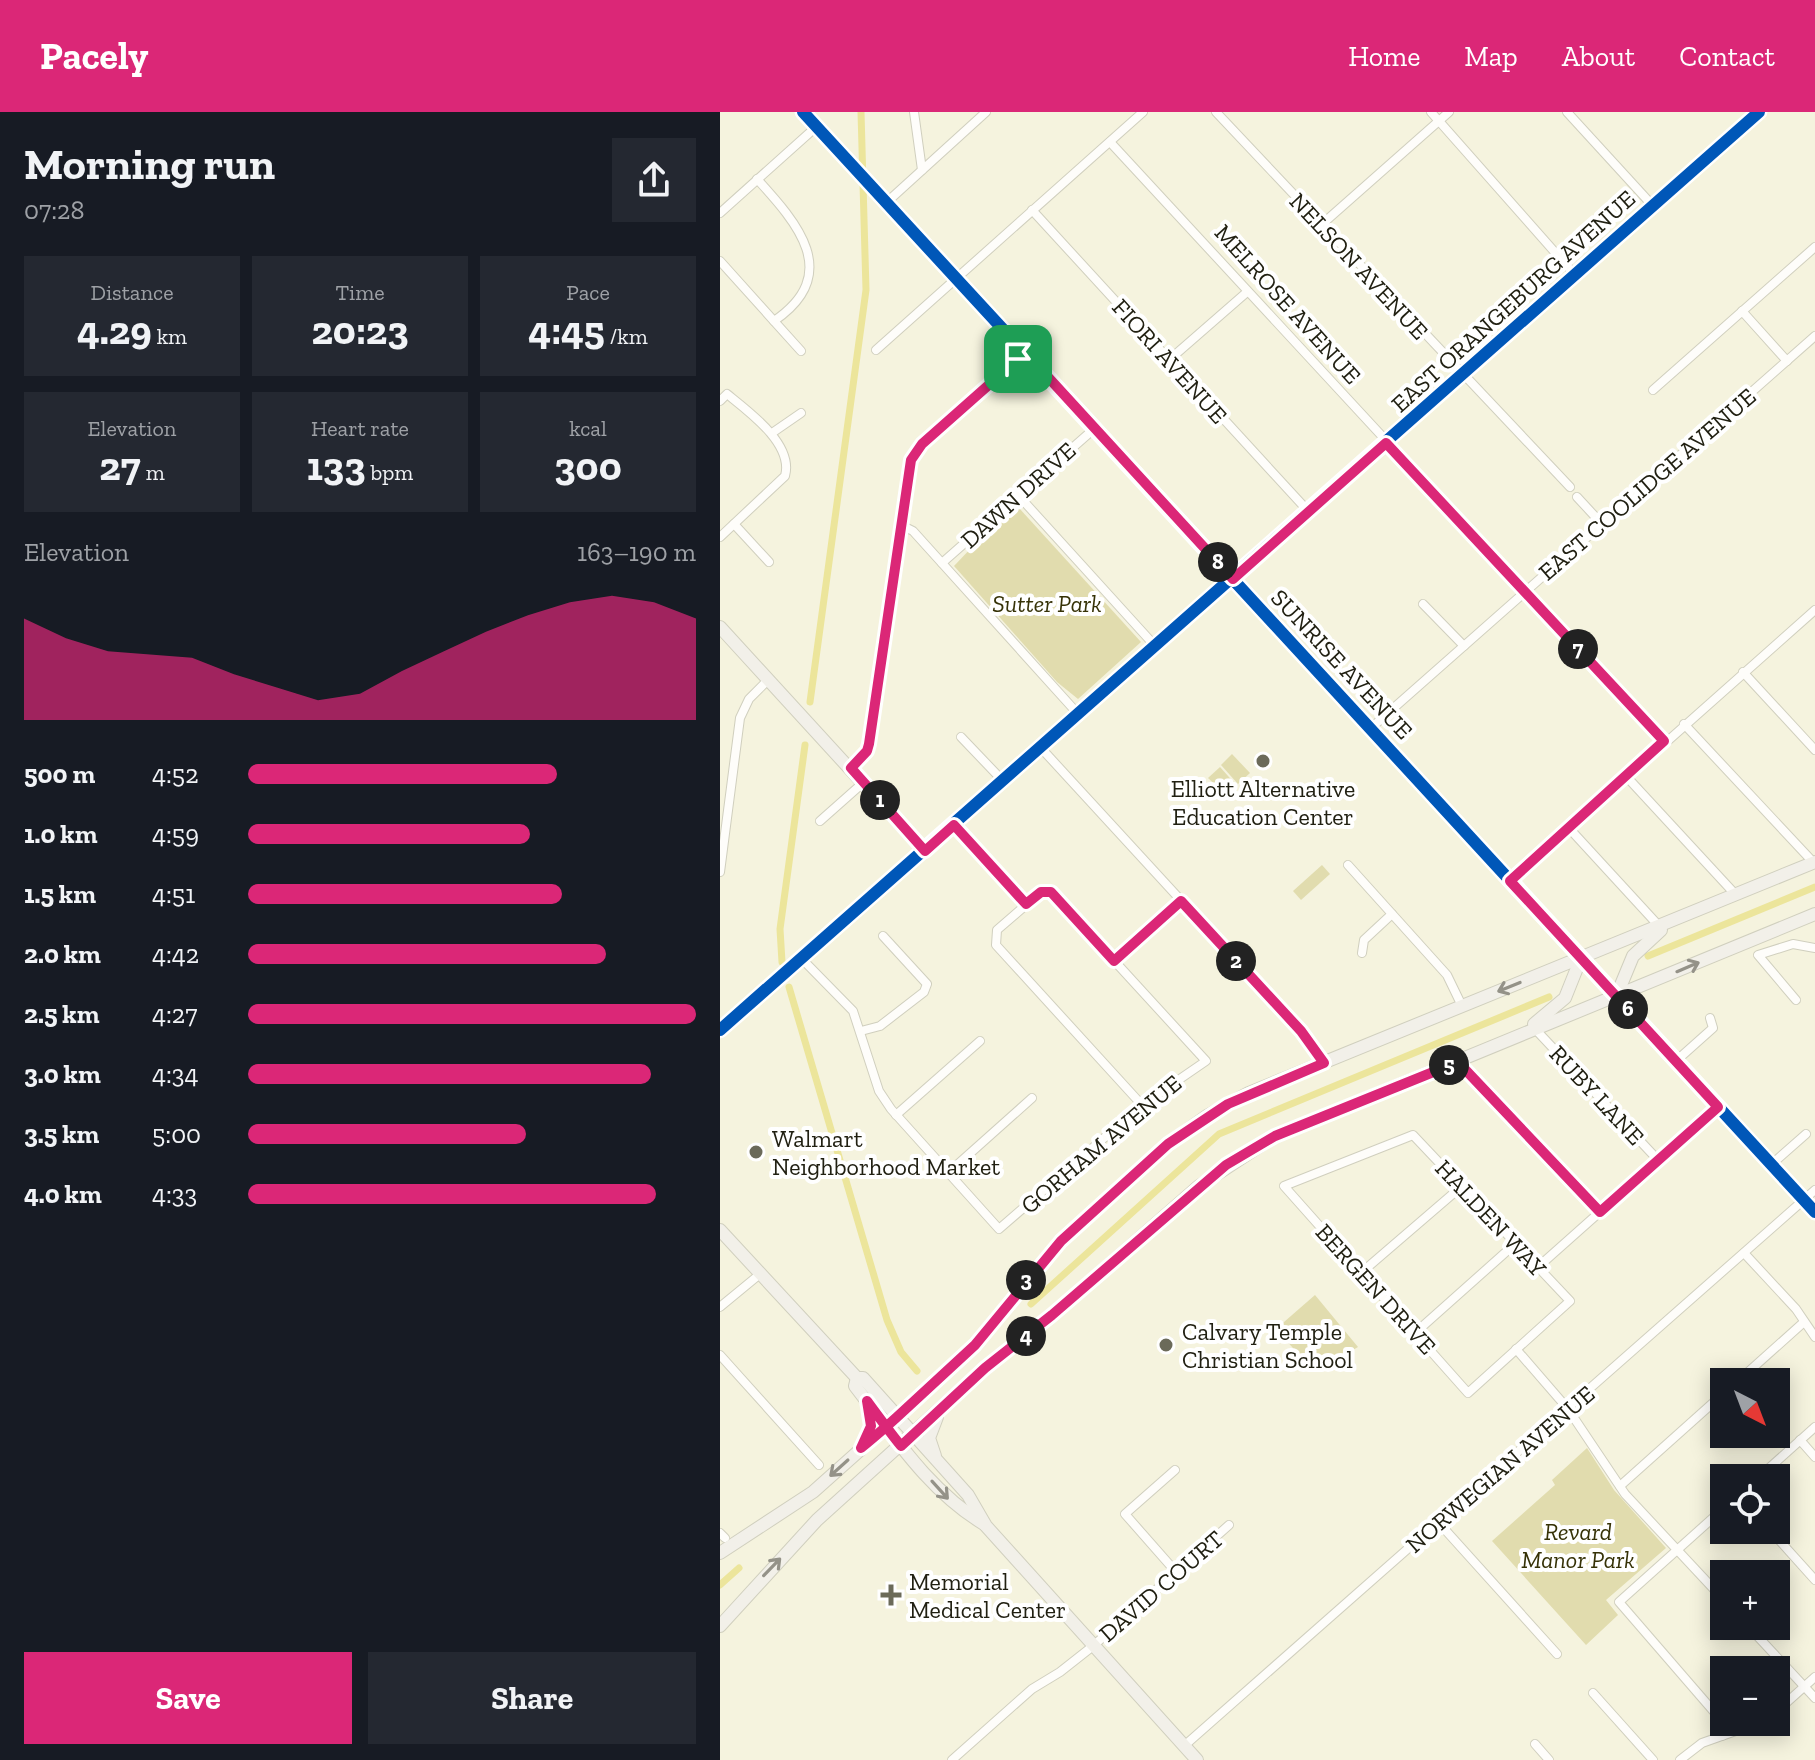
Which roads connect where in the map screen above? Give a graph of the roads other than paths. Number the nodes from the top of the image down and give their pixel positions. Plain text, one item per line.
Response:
1 (803, 112) edge
2 (914, 112) edge
3 (1143, 112) edge
4 (1216, 112) edge
5 (1431, 112) edge
6 (1449, 112) edge
7 (1567, 112) edge
8 (1759, 112) edge
9 (982, 113) edge
10 (1439, 121) junction
11 (816, 127) junction
12 (1110, 142) junction
13 (922, 170) junction
14 (757, 179) junction
15 (887, 202) junction
16 (1653, 206) junction
17 (1032, 210) junction
18 (720, 213) edge
19 (1320, 226) junction
20 (1815, 247) edge
21 (720, 261) edge
22 (1575, 275) junction
23 (957, 277) junction
24 (1247, 292) junction
25 (1742, 311) junction
26 (774, 321) junction
27 (1815, 336) edge
28 (876, 350) dead end
29 (801, 351) dead end
30 (1025, 352) junction
31 (1169, 360) junction
32 (1787, 361) junction
33 (1462, 375) junction
34 (1653, 390) dead end
35 (724, 398) edge
36 (801, 413) dead end
37 (1095, 428) junction
38 (772, 433) junction
39 (1386, 443) junction
40 (1570, 487) dead end
41 (1018, 495) junction
42 (1577, 497) dead end
43 (1308, 511) junction
44 (734, 524) junction
45 (1602, 524) junction
46 (901, 525) junction
47 (720, 537) edge
48 (769, 562) dead end
49 (942, 563) junction
50 (1233, 579) junction
51 (1525, 592) junction
52 (1423, 604) dead end
53 (1815, 610) edge
54 (720, 627) edge
55 (1464, 646) junction
56 (1156, 647) junction
57 (1743, 672) junction
58 (769, 679) junction
59 (1079, 715) junction
60 (1684, 724) junction
61 (1371, 728) junction
62 (961, 737) dead end
63 (1664, 741) junction
64 (1041, 748) junction
65 (1815, 750) edge
66 (851, 768) junction
67 (1625, 775) junction
68 (864, 782) junction
69 (1004, 782) junction
70 (820, 821) dead end
71 (954, 825) junction
72 (1568, 827) junction
73 (925, 851) junction
74 (1814, 862) edge
75 (720, 864) edge
76 (1348, 865) dead end
77 (720, 872) edge
78 (1510, 881) junction
79 (1735, 894) junction
80 (1181, 901) junction
81 (1026, 904) junction
82 (1695, 911) junction
83 (1392, 914) junction
84 (1815, 914) edge
85 (1659, 926) junction
86 (883, 936) dead end
87 (1815, 948) edge
88 (1362, 953) dead end
89 (801, 958) junction
90 (1581, 958) junction
91 (1114, 961) junction
92 (1616, 997) junction
93 (1796, 1000) dead end
94 (1462, 1006) junction
95 (1710, 1018) dead end
96 (720, 1030) edge
97 (1536, 1030) junction
98 (861, 1031) junction
99 (980, 1041) dead end
100 (1494, 1047) junction
101 (1676, 1061) junction
102 (1458, 1062) junction
103 (1324, 1063) junction
104 (1032, 1098) dead end
105 (1142, 1105) junction
106 (1718, 1107) junction
107 (896, 1115) junction
108 (1806, 1134) dead end
109 (1413, 1135) joint
110 (1658, 1160) junction
111 (1772, 1164) junction
112 (948, 1173) junction
113 (1462, 1186) junction
114 (1815, 1190) edge
115 (1804, 1200) junction
116 (1600, 1212) junction
117 (1815, 1212) edge
118 (720, 1230) edge
119 (1516, 1243) junction
120 (1744, 1253) junction
121 (1538, 1267) junction
122 (1362, 1272) junction
123 (760, 1274) junction
124 (720, 1307) edge
125 (1804, 1322) junction
126 (1415, 1333) junction
127 (1815, 1337) edge
128 (1516, 1349) junction
129 (720, 1355) edge
130 (1753, 1368) edge
131 (857, 1378) junction
132 (867, 1401) junction
133 (1710, 1406) edge
134 (944, 1408) junction
135 (1568, 1409) junction
136 (897, 1417) junction
137 (886, 1427) junction
138 (1815, 1427) edge
139 (913, 1436) junction
140 (1800, 1440) junction
141 (901, 1446) junction
142 (861, 1448) junction
143 (1815, 1457) edge
144 (1773, 1464) edge
145 (819, 1465) dead end
146 (940, 1466) junction
147 (1175, 1470) dead end
148 (1620, 1486) junction
149 (1710, 1521) edge
150 (1439, 1523) junction
151 (1229, 1525) dead end
152 (986, 1526) junction
153 (1783, 1544) edge
154 (1677, 1550) junction
155 (720, 1553) edge
156 (1176, 1572) junction
157 (1815, 1580) edge
158 (1710, 1585) edge
159 (720, 1626) edge
160 (1761, 1640) edge
161 (1093, 1646) junction
162 (1557, 1654) dead end
163 (1815, 1677) edge
164 (1804, 1687) junction
165 (1593, 1693) dead end
166 (1815, 1698) edge
167 (1790, 1700) edge
168 (1710, 1707) edge
169 (1722, 1736) edge
170 (1535, 1744) dead end
171 (1184, 1746) junction
172 (952, 1760) edge
173 (1197, 1760) edge
174 (1549, 1760) edge
175 (1653, 1760) edge
176 (1680, 1760) edge

1 - 11 main road, SUNRISE AVENUE
2 - 13 street
3 - 12 street
4 - 19 street, NELSON AVENUE
5 - 10 street
6 - 10 street
7 - 16 street
8 - 16 main road, EAST ORANGEBURG AVENUE
9 - 13 street
10 - 19 street
10 - 22 street
11 - 14 street
11 - 15 main road, SUNRISE AVENUE
12 - 17 street
12 - 24 street, MELROSE AVENUE
13 - 15 street
14 - 18 street
14 - 26 street
15 - 23 main road, SUNRISE AVENUE
16 - 22 main road, EAST ORANGEBURG AVENUE
17 - 23 street
17 - 31 street, FIORI AVENUE
19 - 33 street, NELSON AVENUE
20 - 25 street
21 - 26 street
22 - 33 main road, EAST ORANGEBURG AVENUE
23 - 28 street
23 - 30 main road, SUNRISE AVENUE
24 - 31 street
24 - 39 street, MELROSE AVENUE
25 - 32 street
25 - 34 street
26 - 29 street
27 - 32 street, EAST COOLIDGE AVENUE
30 - 37 main road, SUNRISE AVENUE
30 - 46 street
31 - 43 street, FIORI AVENUE
32 - 45 street, EAST COOLIDGE AVENUE
33 - 39 main road, EAST ORANGEBURG AVENUE
33 - 40 street, NELSON AVENUE
35 - 38 street
36 - 38 street
37 - 41 street, DAWN DRIVE
37 - 50 main road, SUNRISE AVENUE
38 - 44 street
39 - 43 main road, EAST ORANGEBURG AVENUE
39 - 51 street, MELROSE AVENUE
41 - 49 street, DAWN DRIVE
41 - 56 street
42 - 45 street
43 - 50 main road, EAST ORANGEBURG AVENUE
44 - 47 street
44 - 48 street
45 - 51 street, EAST COOLIDGE AVENUE
46 - 49 street
46 - 66 street
49 - 59 street
50 - 56 main road, EAST ORANGEBURG AVENUE
50 - 61 main road, SUNRISE AVENUE
51 - 55 street, EAST COOLIDGE AVENUE
51 - 63 street, MELROSE AVENUE
52 - 55 street
53 - 57 street
54 - 58 main road
55 - 61 street, EAST COOLIDGE AVENUE
56 - 59 main road, EAST ORANGEBURG AVENUE
57 - 60 street
57 - 65 street
58 - 66 main road
58 - 75 street
59 - 64 main road, EAST ORANGEBURG AVENUE
60 - 63 street
60 - 74 street
61 - 78 main road, SUNRISE AVENUE
62 - 69 street
63 - 67 street
64 - 69 main road, EAST ORANGEBURG AVENUE
64 - 80 street
66 - 68 main road
67 - 72 street
67 - 79 street
68 - 70 street
68 - 73 main road
69 - 71 main road, EAST ORANGEBURG AVENUE
71 - 73 main road, EAST ORANGEBURG AVENUE
71 - 81 street
72 - 78 street
72 - 85 street
73 - 89 main road, EAST ORANGEBURG AVENUE
74 - 79 main road
75 - 77 street
76 - 83 street
78 - 90 main road, SUNRISE AVENUE
79 - 82 main road
80 - 91 street
80 - 103 street
81 - 91 street
81 - 105 street
82 - 85 main road
82 - 92 main road
83 - 88 street
83 - 94 street
92 -> 84 main road
85 - 90 main road
86 - 98 street
87 - 93 street
89 - 96 main road, EAST ORANGEBURG AVENUE
89 - 98 street
90 - 92 main road, SUNRISE AVENUE
90 -> 94 main road
90 - 100 main road
91 - 105 street, GORHAM AVENUE
92 - 97 main road
92 - 101 main road, SUNRISE AVENUE
94 - 103 main road
95 - 101 street
97 - 100 main road
97 - 110 street, RUBY LANE
98 - 107 street
99 - 107 street
100 - 102 main road
101 - 106 main road, SUNRISE AVENUE
102 - 116 street
102 - 134 main road
103 - 136 main road
104 - 112 street
105 - 112 street, GORHAM AVENUE
106 - 110 street
106 - 111 main road, SUNRISE AVENUE
107 - 112 street
108 - 111 street
109 - 113 street, HALDEN WAY
109 - 122 street, BERGEN DRIVE
110 - 116 street
111 - 115 main road, SUNRISE AVENUE
113 - 119 street, HALDEN WAY
113 - 122 street
114 - 115 street, NORWEGIAN AVENUE
115 - 117 main road, SUNRISE AVENUE
115 - 120 street, NORWEGIAN AVENUE
116 - 121 street
118 - 123 main road
119 - 121 street, HALDEN WAY
119 - 126 street
120 - 125 street
120 - 135 street, NORWEGIAN AVENUE
121 - 128 street, HALDEN WAY
122 - 126 street, BERGEN DRIVE
123 - 124 street
123 - 131 main road
125 - 127 street
125 - 130 street
126 - 128 street, BERGEN DRIVE
128 - 135 street
129 - 145 street
131 - 132 main road
131 - 136 main road
132 - 137 main road
132 - 142 main road
133 - 148 street
134 - 139 main road
134 - 146 main road
135 - 148 street
135 - 150 street, NORWEGIAN AVENUE
136 - 137 main road
136 - 139 main road
137 - 141 main road
137 - 142 main road
138 - 140 street
139 - 141 main road
139 - 146 main road
140 - 143 street
140 - 144 street
141 -> 152 main road
159 -> 141 main road
142 -> 155 main road
146 - 152 main road
147 - 156 street
148 - 154 street
149 - 154 street
150 - 162 street
150 - 171 street, NORWEGIAN AVENUE
151 - 156 street, DAVID COURT
152 - 161 main road
153 - 157 street
154 - 158 street
154 - 168 street
156 - 161 street, DAVID COURT
160 - 164 street
161 - 171 main road
161 - 172 street, DAVID COURT
163 - 164 street
164 - 166 street
164 - 167 street
165 - 175 street
169 - 176 street
170 - 174 street
171 - 173 main road

